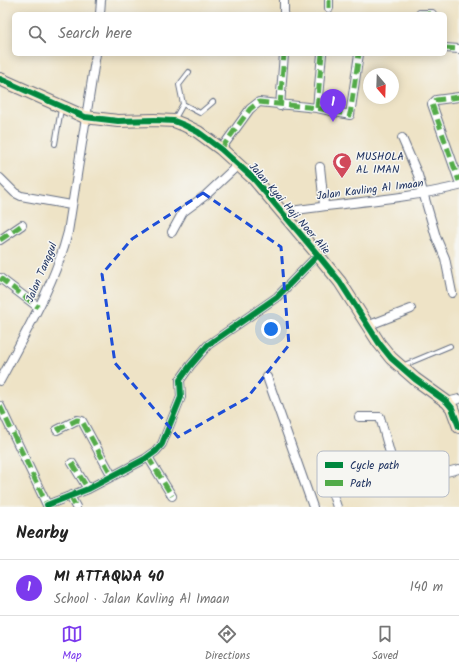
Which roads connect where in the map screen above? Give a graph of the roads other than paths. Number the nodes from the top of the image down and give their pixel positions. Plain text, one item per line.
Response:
1 (101, 0) edge
2 (284, 0) edge
3 (100, 12) edge
4 (284, 12) edge
5 (447, 48) edge
6 (459, 49) edge
7 (96, 56) edge
8 (284, 56) edge
9 (322, 56) edge
10 (359, 56) edge
11 (189, 72) dead end
12 (0, 79) edge
13 (459, 97) edge
14 (213, 102) dead end
15 (183, 104) junction
16 (61, 106) junction
17 (280, 106) junction
18 (317, 108) junction
19 (88, 118) junction
20 (174, 122) junction
21 (402, 138) dead end
22 (55, 144) dead end
23 (221, 149) junction
24 (239, 164) junction
25 (320, 167) dead end
26 (0, 178) edge
27 (459, 181) edge
28 (459, 186) edge
29 (423, 195) junction
30 (71, 205) junction
31 (324, 205) junction
32 (282, 212) junction
33 (22, 225) dead end
34 (172, 232) dead end
35 (0, 240) edge
36 (318, 255) junction
37 (0, 278) edge
38 (452, 293) dead end
39 (38, 307) junction
40 (411, 309) dead end
41 (367, 326) junction
42 (450, 346) dead end
43 (400, 367) junction
44 (2, 370) edge
45 (268, 377) dead end
46 (0, 381) edge
47 (453, 400) edge
48 (0, 406) edge
49 (359, 417) dead end
50 (459, 427) edge
51 (57, 430) dead end
52 (389, 451) edge
53 (148, 457) junction
54 (72, 463) dead end
55 (459, 469) edge
56 (449, 471) edge
57 (112, 476) junction
58 (88, 488) junction
59 (70, 496) junction
60 (172, 496) dead end
61 (334, 497) edge
62 (48, 506) edge
63 (76, 507) edge
64 (313, 507) edge
65 (337, 507) edge

1 - 3 street
2 - 4 street
5 - 6 street
7 - 19 street, Jalan Tanggul
8 - 17 street
9 - 18 street
10 - 18 street
11 - 15 lane
12 - 16 street, Jalan Kyai Haji Noer Alie
13 - 27 street
14 - 15 lane
15 - 20 lane
16 - 19 street, Jalan Kyai Haji Noer Alie
16 - 22 lane
17 - 18 street
17 - 23 street
19 - 20 street, Jalan Kyai Haji Noer Alie
19 - 30 street, Jalan Tanggul
20 - 23 street, Jalan Kyai Haji Noer Alie
21 - 29 street
23 - 24 street, Jalan Kyai Haji Noer Alie
24 - 32 street, Jalan Kyai Haji Noer Alie
24 - 34 street
25 - 31 street
26 - 30 street
28 - 29 street, Jalan Kavling Al Imaan
29 - 31 street, Jalan Kavling Al Imaan
29 - 38 street
30 - 39 street, Jalan Tanggul
31 - 32 street, Jalan Kavling Al Imaan
32 - 36 street, Jalan Kyai Haji Noer Alie
33 - 35 street
36 - 41 street, Jalan Kyai Haji Noer Alie
36 - 53 street
37 - 39 street
39 - 44 street, Jalan Tanggul
40 - 41 street
41 - 43 street, Jalan Kyai Haji Noer Alie
42 - 43 lane
43 - 47 street, Jalan Kyai Haji Noer Alie
44 - 46 street, Jalan Tanggul
45 - 64 street
47 - 50 street, Jalan Kyai Haji Noer Alie
48 - 62 street
49 - 52 street
51 - 57 street
53 - 57 street
53 - 60 street
54 - 58 street
55 - 56 street
57 - 58 street
58 - 59 street
59 - 62 street
59 - 63 street
61 - 65 street

